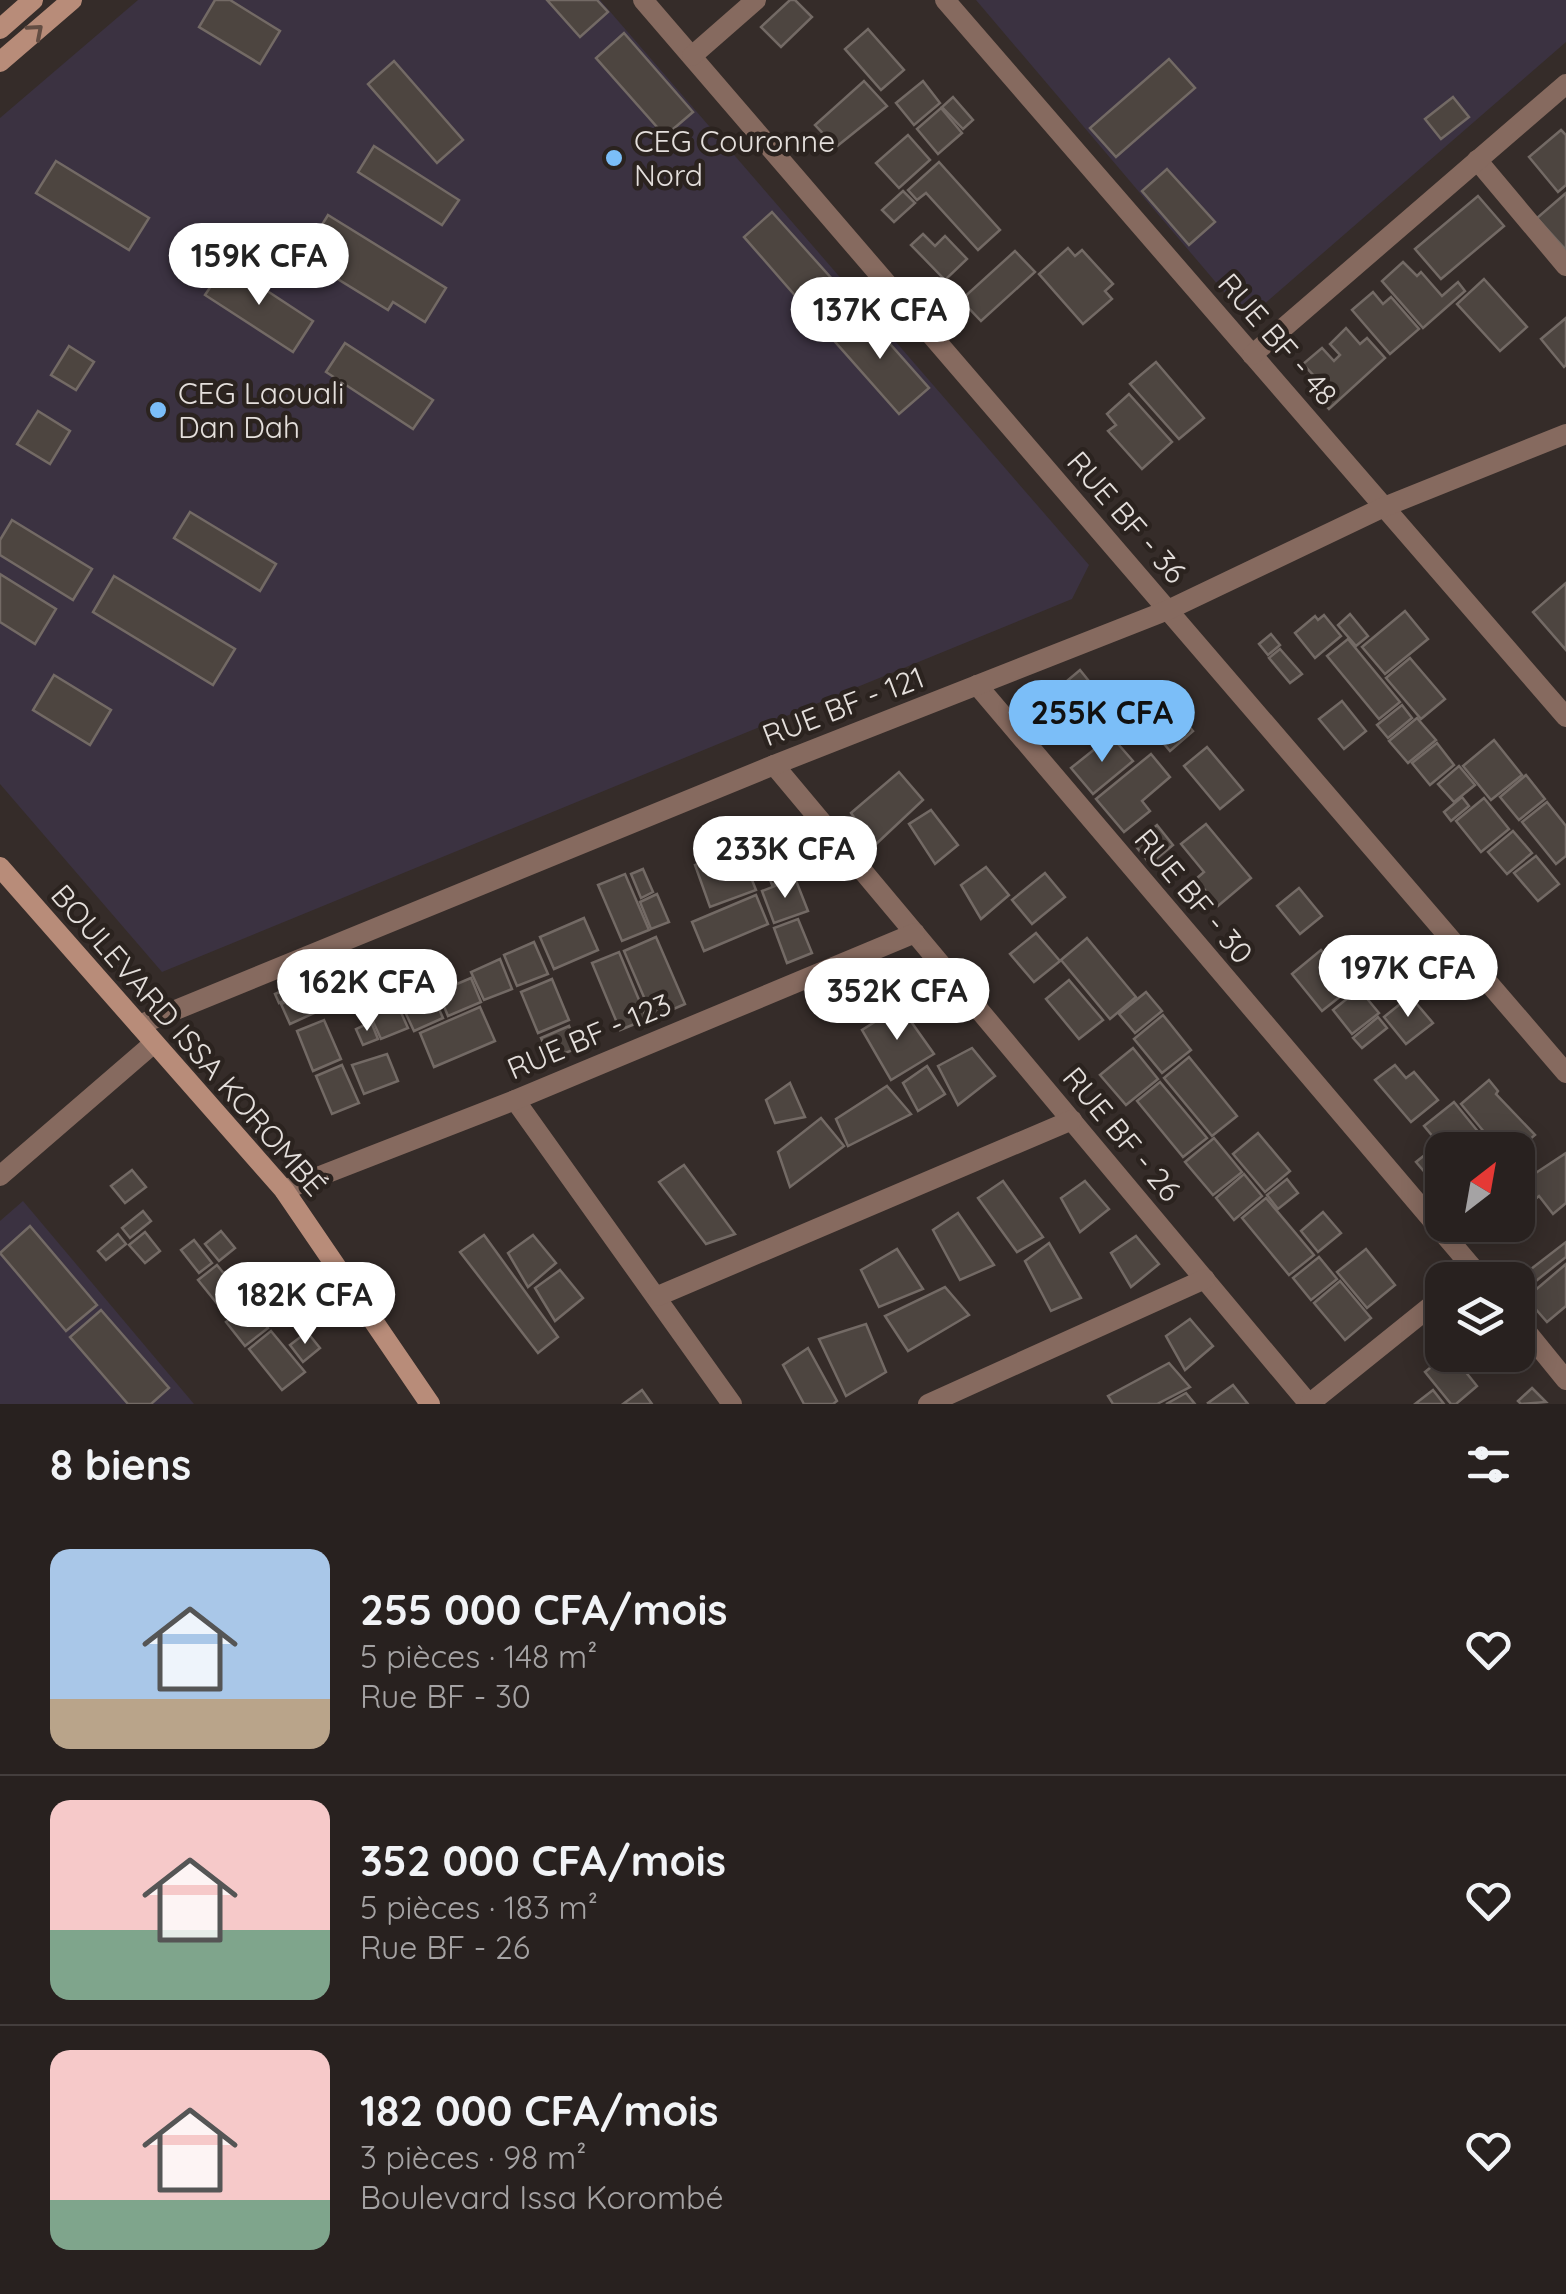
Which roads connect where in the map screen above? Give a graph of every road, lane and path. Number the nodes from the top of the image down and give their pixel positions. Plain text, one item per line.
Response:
1 (32, 0) edge
2 (72, 0) edge
3 (643, 0) edge
4 (756, 0) edge
5 (945, 0) edge
6 (0, 29) edge
7 (692, 56) junction
8 (0, 62) edge
9 (1566, 84) edge
10 (1478, 160) junction
11 (1566, 266) edge
12 (1252, 355) junction
13 (1566, 434) edge
14 (1384, 508) junction
15 (1168, 610) junction
16 (976, 686) junction
17 (1566, 717) edge
18 (774, 765) junction
19 (0, 867) edge
20 (915, 933) junction
21 (139, 1025) junction
22 (154, 1042) junction
23 (1566, 1073) edge
24 (515, 1100) junction
25 (1072, 1120) junction
26 (0, 1176) edge
27 (284, 1190) junction
28 (1461, 1262) edge
29 (1205, 1279) junction
30 (658, 1296) junction
31 (1425, 1310) edge
32 (1535, 1343) edge
33 (1566, 1380) edge
34 (430, 1404) edge
35 (732, 1404) edge
36 (928, 1404) edge
37 (1309, 1404) edge

1 - 6 street
8 -> 2 street
3 - 7 street, RUE BF - 36
4 - 7 street
5 - 12 street, RUE BF - 48
7 - 15 street, RUE BF - 36
9 - 10 street
10 - 11 street
10 - 12 street
12 - 14 street, RUE BF - 48
13 - 14 street, RUE BF - 121
14 - 15 street, RUE BF - 121
14 - 17 street, RUE BF - 48
15 - 16 street, RUE BF - 121
15 - 23 street, RUE BF - 36
16 - 18 street, RUE BF - 121
16 - 28 street, RUE BF - 30
18 - 20 street, RUE BF - 26
18 - 21 street, RUE BF - 121
19 - 21 street, BOULEVARD ISSA KOROMBÉ
20 - 24 street, RUE BF - 123
20 - 25 street, RUE BF - 26
21 - 22 street, BOULEVARD ISSA KOROMBÉ
22 - 26 street
22 - 27 street, BOULEVARD ISSA KOROMBÉ
24 - 27 street, RUE BF - 123
24 - 30 street
25 - 29 street, RUE BF - 26
25 - 30 street
27 - 34 street, BOULEVARD ISSA KOROMBÉ
29 - 36 street
29 - 37 street, RUE BF - 26
30 - 35 street
31 - 37 street
32 - 33 street

